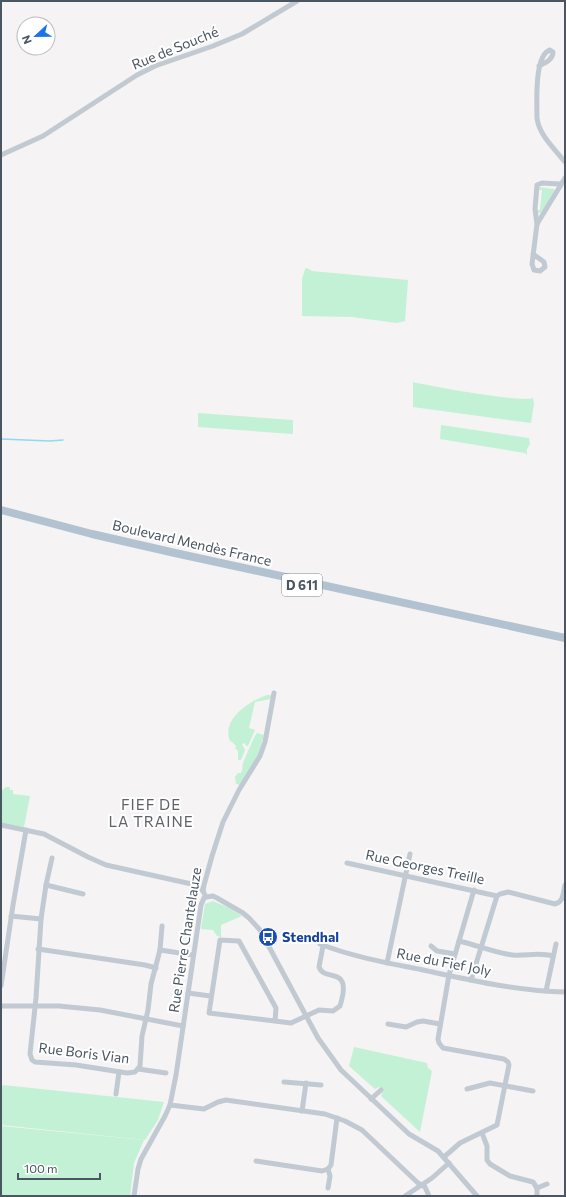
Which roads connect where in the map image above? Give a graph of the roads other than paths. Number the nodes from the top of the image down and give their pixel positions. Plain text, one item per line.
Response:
1 (297, 1) edge
2 (539, 66) dead end
3 (1, 155) edge
4 (565, 162) edge
5 (565, 178) edge
6 (560, 184) junction
7 (537, 224) junction
8 (533, 254) dead end
9 (1, 510) edge
10 (1, 514) edge
11 (565, 638) edge
12 (565, 642) edge
13 (274, 693) dead end
14 (1, 825) edge
15 (26, 830) junction
16 (410, 854) dead end
17 (52, 858) dead end
18 (347, 863) dead end
19 (406, 875) junction
20 (565, 884) edge
21 (46, 885) junction
22 (474, 890) junction
23 (204, 891) junction
24 (83, 894) dead end
25 (497, 896) junction
26 (206, 897) junction
27 (11, 916) junction
28 (41, 919) junction
29 (162, 926) dead end
30 (459, 941) junction
31 (556, 944) dead end
32 (431, 946) dead end
33 (481, 947) junction
34 (38, 949) junction
35 (160, 950) junction
36 (454, 954) junction
37 (193, 955) junction
38 (553, 956) junction
39 (387, 963) junction
40 (156, 968) junction
41 (449, 975) junction
42 (471, 980) junction
43 (1, 986) edge
44 (546, 991) junction
45 (565, 992) edge
46 (188, 993) junction
47 (210, 996) junction
48 (1, 1006) edge
49 (35, 1006) junction
50 (306, 1017) junction
51 (146, 1018) junction
52 (275, 1021) junction
53 (388, 1024) dead end
54 (440, 1024) junction
55 (183, 1026) junction
56 (138, 1069) junction
57 (119, 1072) junction
58 (166, 1073) dead end
59 (284, 1082) dead end
60 (306, 1083) junction
61 (321, 1085) dead end
62 (505, 1086) junction
63 (467, 1089) dead end
64 (381, 1090) dead end
65 (533, 1091) dead end
66 (116, 1094) dead end
67 (371, 1099) junction
68 (170, 1106) junction
69 (302, 1111) junction
70 (337, 1118) junction
71 (482, 1133) junction
72 (444, 1158) junction
73 (256, 1161) dead end
74 (449, 1163) junction
75 (328, 1169) junction
76 (547, 1184) dead end
77 (421, 1185) junction
78 (328, 1188) dead end
79 (537, 1188) junction
80 (134, 1196) edge
81 (405, 1196) edge
82 (429, 1196) edge
83 (477, 1196) edge
84 (537, 1196) edge

1 - 3 street, Rue de Souché
2 - 4 street
5 - 6 street
6 - 7 street
6 - 7 street
7 - 8 street
9 - 11 main road, Boulevard Mendès France / D 611
10 - 12 main road, Boulevard Mendès France / D 611
13 - 23 street, Rue Pierre Chantelauze
14 - 15 street
15 - 23 street
15 - 27 street
16 - 19 street
17 - 21 street
18 - 19 street, Rue Georges Treille
19 - 22 street, Rue Georges Treille
19 - 39 street
20 - 25 street
21 - 24 street
21 - 28 street
22 - 25 street, Rue Georges Treille
22 - 30 street
23 - 26 street, Rue Pierre Chantelauze
25 - 33 street
26 - 37 street, Rue Pierre Chantelauze
26 - 50 street
27 - 28 street
27 - 43 street
28 - 34 street
29 - 35 street, Rue Boris Vian
30 - 33 street
30 - 36 street
31 - 38 street
32 - 36 street
33 - 38 street
33 - 42 street
34 - 40 street
34 - 49 street
35 - 37 street
35 - 40 street, Rue Boris Vian
36 - 41 street
37 - 46 street, Rue Pierre Chantelauze
38 - 44 street
39 - 41 street, Rue du Fief Joly
39 - 50 street, Rue du Fief Joly
40 - 51 street, Rue Boris Vian
41 - 42 street, Rue du Fief Joly
41 - 54 street
42 - 44 street, Rue du Fief Joly
44 - 45 street, Rue du Fief Joly
46 - 47 street
46 - 55 street, Rue Pierre Chantelauze
47 - 52 street
47 - 52 street
48 - 49 street
49 - 51 street
49 - 57 street, Rue Boris Vian
50 - 52 street
50 - 67 street
51 - 55 street
51 - 56 street, Rue Boris Vian
53 - 54 street
54 - 62 street
55 - 68 street, Rue Pierre Chantelauze
56 - 57 street, Rue Boris Vian
56 - 58 street, Rue Boris Vian
57 - 66 street
59 - 60 street
60 - 61 street
60 - 69 street
62 - 63 street
62 - 65 street
62 - 71 street
64 - 67 street
67 - 72 street
68 - 69 street
68 - 80 street, Rue Pierre Chantelauze
69 - 70 street
70 - 75 street
70 - 77 street
71 - 72 street
71 - 79 street
72 - 74 street
73 - 75 street
74 - 77 street
74 - 83 street
75 - 78 street
76 - 79 street
77 - 81 street
77 - 82 street
79 - 84 street

